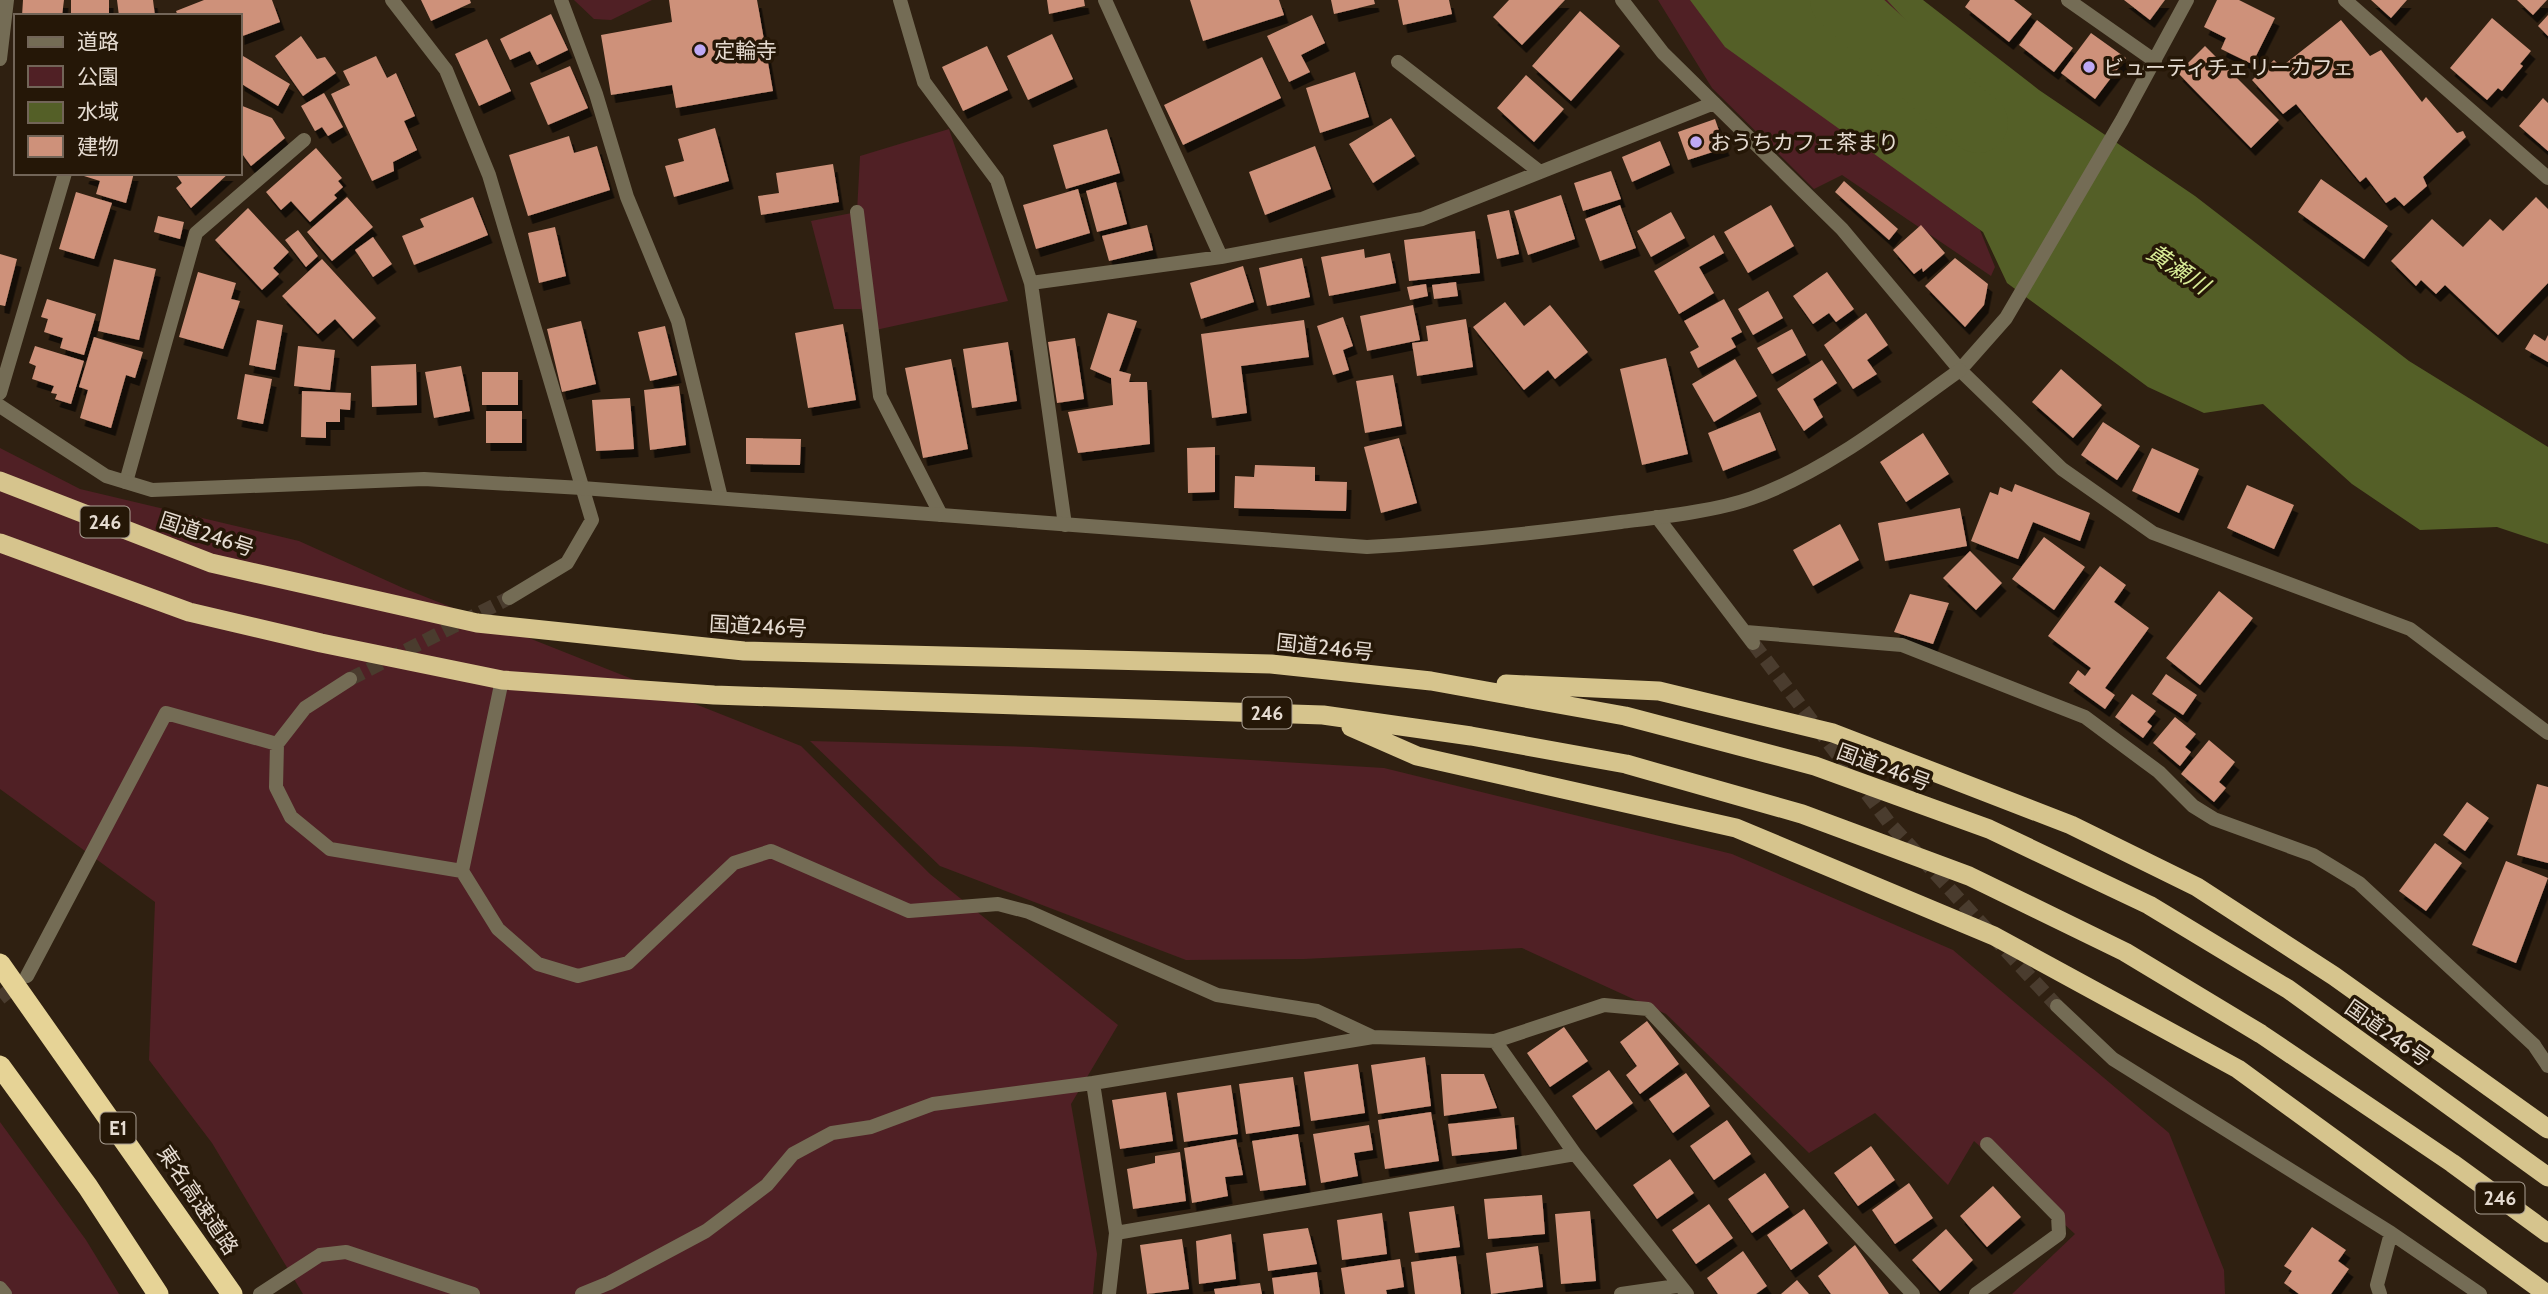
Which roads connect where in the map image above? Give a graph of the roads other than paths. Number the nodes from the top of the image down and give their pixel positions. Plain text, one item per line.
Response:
1 (7, 0) edge
2 (392, 0) edge
3 (561, 0) edge
4 (900, 0) edge
5 (1105, 0) edge
6 (1622, 0) edge
7 (2068, 0) edge
8 (2186, 0) edge
9 (2345, 0) edge
10 (0, 59) edge
11 (2155, 61) junction
12 (1398, 62) dead end
13 (1714, 103) junction
14 (304, 140) dead end
15 (1540, 173) junction
16 (64, 175) edge
17 (2548, 178) edge
18 (858, 212) dead end
19 (1221, 257) junction
20 (1031, 283) junction
21 (1960, 370) junction
22 (0, 393) edge
23 (0, 406) edge
24 (0, 481) edge
25 (126, 482) junction
26 (582, 488) junction
27 (721, 498) junction
28 (941, 515) junction
29 (1657, 517) junction
30 (1065, 525) junction
31 (0, 543) edge
32 (509, 598) tunnel mouth
33 (349, 679) tunnel mouth
34 (502, 680) junction
35 (1431, 681) junction
36 (1327, 717) junction
37 (2548, 733) edge
38 (277, 744) junction
39 (462, 871) junction
40 (0, 964) edge
41 (27, 976) tunnel mouth
42 (2057, 1006) tunnel mouth
43 (1373, 1037) junction
44 (1495, 1041) junction
45 (0, 1066) edge
46 (2548, 1066) edge
47 (1093, 1083) junction
48 (2548, 1129) edge
49 (1987, 1144) dead end
50 (1575, 1154) junction
51 (2548, 1177) edge
52 (1116, 1233) junction
53 (2391, 1233) junction
54 (2548, 1234) edge
55 (0, 1288) edge
56 (1682, 1290) edge
57 (5, 1294) edge
58 (158, 1294) edge
59 (232, 1294) edge
60 (260, 1294) edge
61 (473, 1294) edge
62 (582, 1294) edge
63 (1109, 1294) edge
64 (1620, 1294) edge
65 (1913, 1294) edge
66 (1976, 1294) edge
67 (2380, 1294) edge
68 (2480, 1294) edge
69 (2547, 1294) edge

1 - 10 street
2 - 26 street
3 - 27 street
4 - 20 street
5 - 19 street
6 - 13 street
7 - 11 street
8 - 11 street
9 - 17 street
11 - 21 street
12 - 15 street
13 - 15 street
13 - 21 street
14 - 25 street
15 - 19 street
16 - 22 street
18 - 28 street
19 - 20 street
20 - 30 street
21 - 29 street
21 - 37 street
23 - 25 street
24 - 35 highway, 国道246号 / 246
25 - 26 street
26 - 27 street
26 - 32 street
27 - 28 street
28 - 30 street
29 - 30 street
29 - 46 street
31 - 34 highway, 246
33 - 38 street
34 - 36 highway, 246
34 - 39 street
35 - 48 highway
35 - 51 highway, 国道246号 / 246
36 - 54 highway, 246
36 - 69 highway
38 - 39 street
38 - 41 street
39 - 43 street
40 - 59 highway, 東名高速道路 / E1
42 - 53 street
43 - 44 street
43 - 47 street
44 - 50 street
44 - 65 street
45 - 58 highway
47 - 52 street
47 - 62 street
49 - 66 street
50 - 52 street
50 - 56 street
52 - 63 street
53 - 67 street
53 - 68 street
55 - 57 street
56 - 64 street
60 - 61 street

